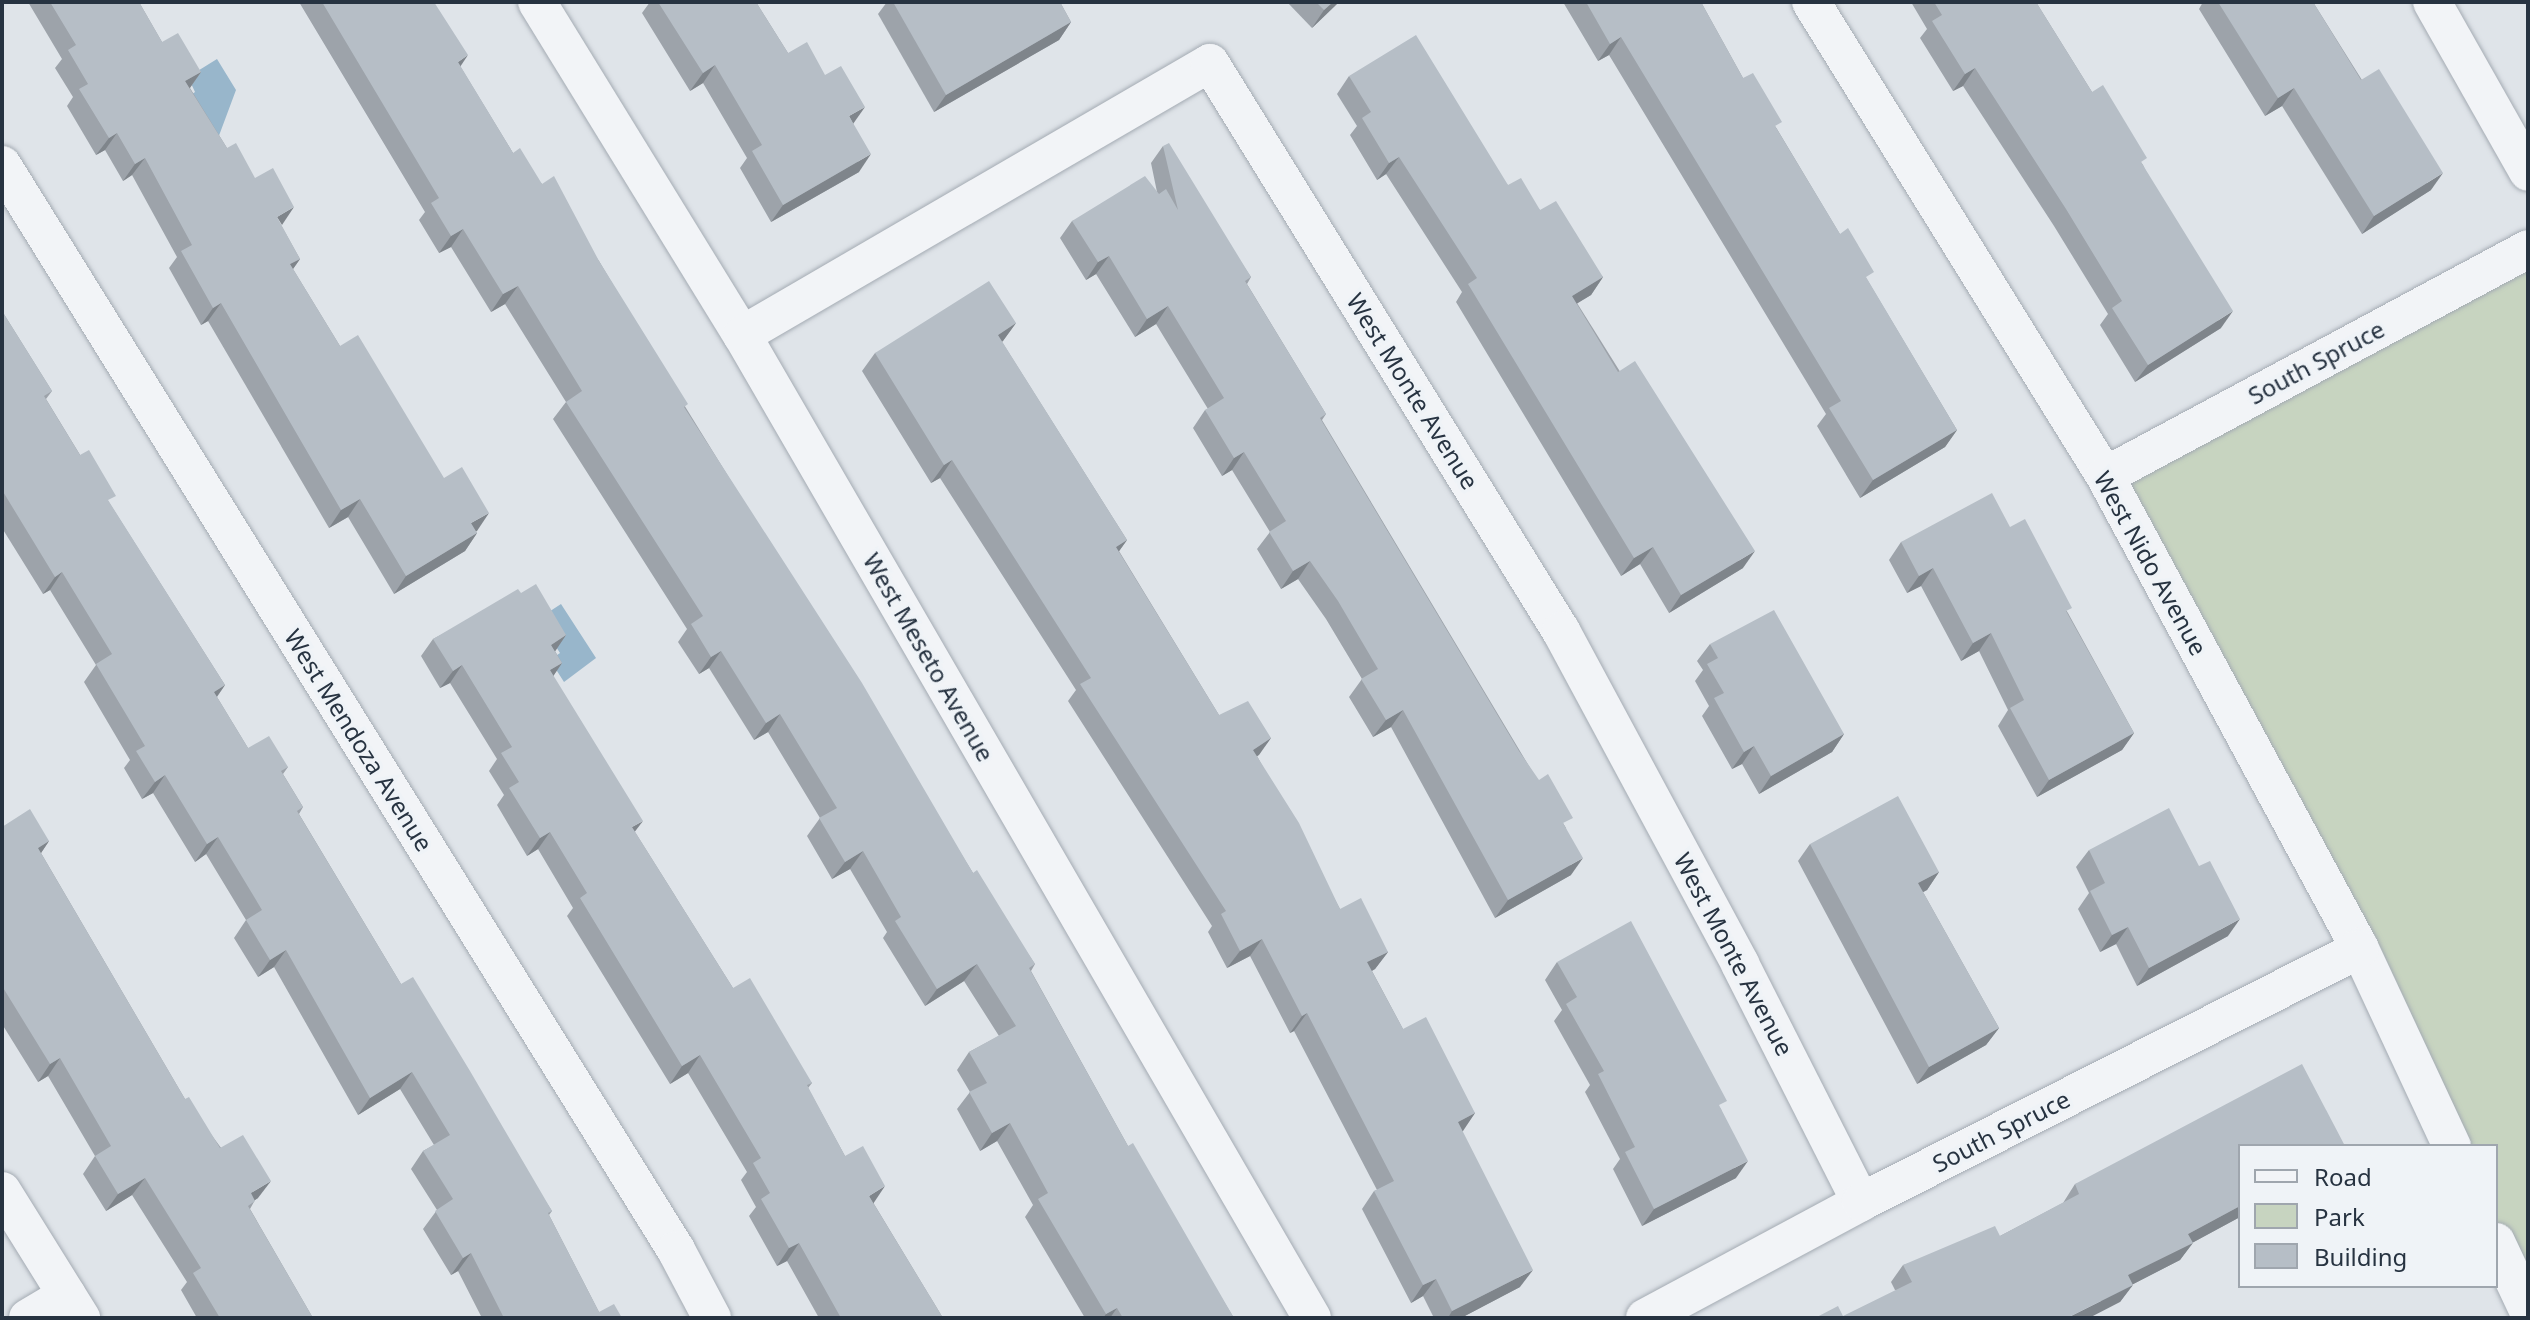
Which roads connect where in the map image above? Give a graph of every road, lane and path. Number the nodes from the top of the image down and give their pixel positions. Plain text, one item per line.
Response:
1 (537, 2) edge
2 (1811, 2) edge
3 (2432, 2) edge
4 (2, 165) edge
5 (2528, 172) edge
6 (2528, 249) edge
7 (742, 335) junction
8 (2105, 476) junction
9 (2360, 949) junction
10 (2451, 1144) edge
11 (2, 1191) edge
12 (1861, 1202) junction
13 (2498, 1246) edge
14 (74, 1306) edge
15 (2528, 1310) edge
16 (28, 1318) edge
17 (712, 1318) edge
18 (1312, 1318) edge
19 (1645, 1318) edge

1 - 7 street, West Meseto Avenue
2 - 8 street, West Nido Avenue
3 - 5 street
4 - 17 street, West Mendoza Avenue
6 - 8 street, South Spruce
7 - 12 street, West Monte Avenue
7 - 18 street, West Meseto Avenue
8 - 9 street, West Nido Avenue
9 - 10 street, West Nido Avenue
9 - 12 street, South Spruce
11 - 14 street
12 - 19 street, South Spruce
13 - 15 street
14 - 16 street

